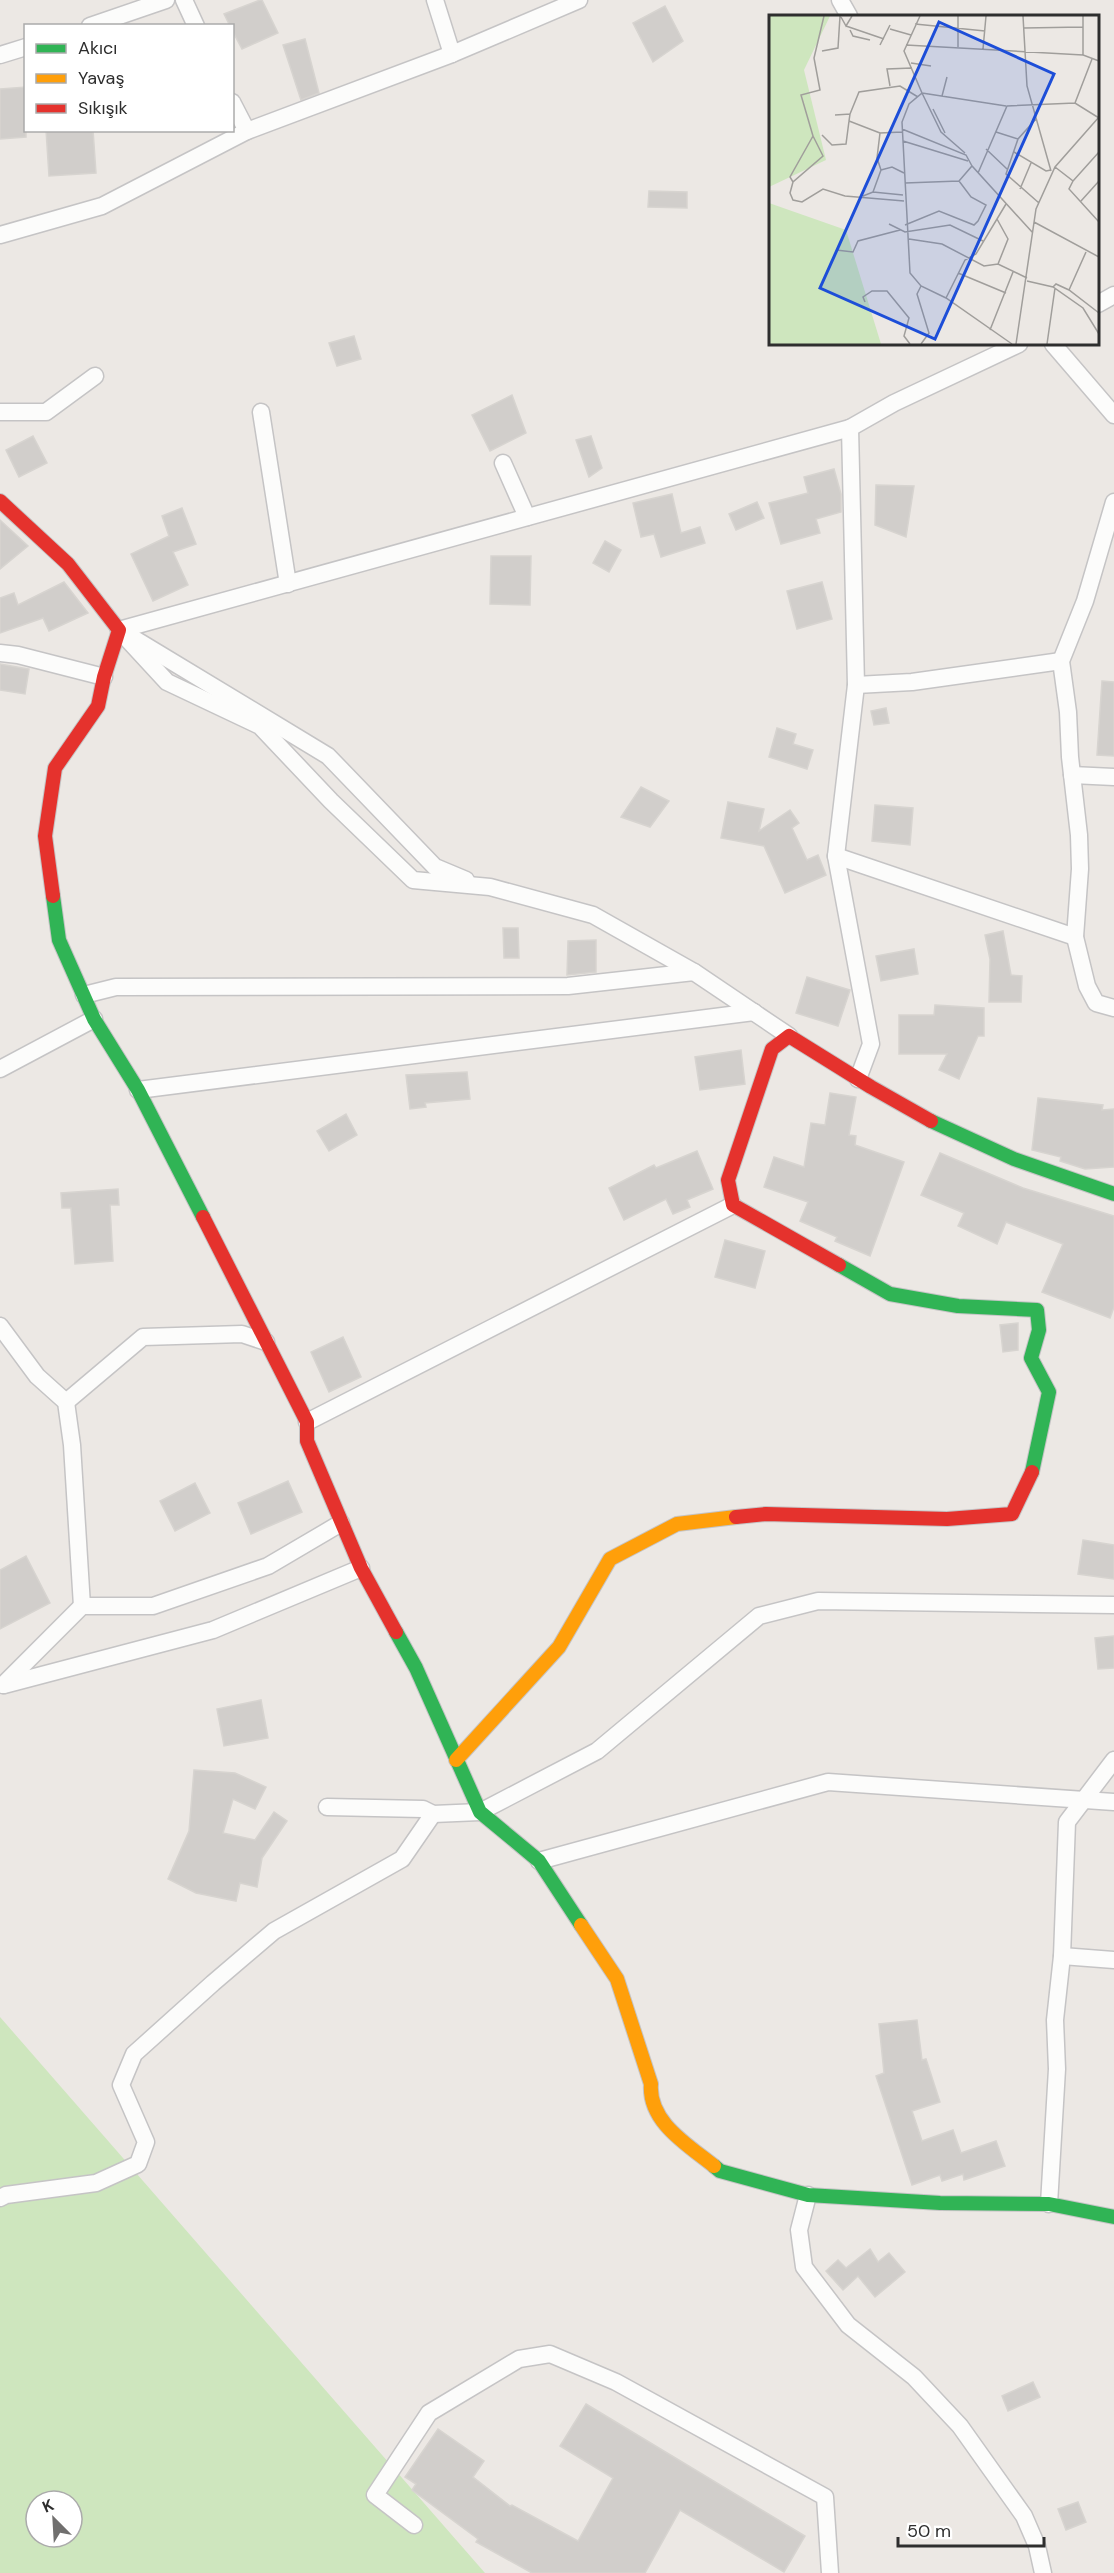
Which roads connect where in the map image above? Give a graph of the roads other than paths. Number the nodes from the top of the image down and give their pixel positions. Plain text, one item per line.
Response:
1 (166, 0) edge
2 (184, 0) edge
3 (435, 0) edge
4 (579, 0) edge
5 (840, 0) edge
6 (848, 15) edge
7 (96, 24) edge
8 (195, 24) edge
9 (24, 48) edge
10 (452, 54) junction
11 (0, 55) edge
12 (234, 106) edge
13 (247, 131) junction
14 (0, 235) edge
15 (1114, 295) edge
16 (1099, 303) edge
17 (1017, 345) edge
18 (1054, 345) edge
19 (95, 376) dead end
20 (0, 412) edge
21 (261, 412) dead end
22 (1114, 415) edge
23 (850, 428) junction
24 (503, 463) dead end
25 (0, 501) edge
26 (1114, 502) edge
27 (527, 517) junction
28 (288, 584) junction
29 (119, 630) junction
30 (0, 653) edge
31 (1061, 661) junction
32 (104, 677) junction
33 (856, 685) junction
34 (1072, 775) junction
35 (1114, 777) edge
36 (836, 856) junction
37 (1075, 937) junction
38 (694, 972) junction
39 (84, 995) junction
40 (1114, 1008) edge
41 (754, 1012) junction
42 (94, 1019) junction
43 (789, 1036) junction
44 (0, 1069) edge
45 (858, 1079) junction
46 (138, 1090) junction
47 (1114, 1194) edge
48 (733, 1205) junction
49 (0, 1326) edge
50 (266, 1342) junction
51 (66, 1402) junction
52 (307, 1422) junction
53 (341, 1522) junction
54 (361, 1568) junction
55 (1114, 1605) edge
56 (82, 1606) junction
57 (2, 1686) edge
58 (456, 1760) junction
59 (1114, 1760) edge
60 (1082, 1800) junction
61 (1114, 1802) edge
62 (327, 1807) dead end
63 (480, 1812) junction
64 (433, 1814) junction
65 (539, 1861) junction
66 (1062, 1956) junction
67 (1114, 1960) edge
68 (808, 2195) junction
69 (0, 2198) edge
70 (1049, 2204) junction
71 (1114, 2217) edge
72 (414, 2525) dead end
73 (830, 2573) edge
74 (1043, 2573) edge

1 - 7 street
2 - 8 street
3 - 10 street
4 - 10 street
5 - 6 street
9 - 11 street
10 - 13 street
12 - 13 street
13 - 14 street
15 - 16 street
17 - 23 street
18 - 22 street
19 - 20 street
21 - 28 street
23 - 27 street
23 - 33 street
24 - 27 street
25 - 29 street
26 - 31 street
27 - 28 street
28 - 29 street
29 - 32 street
29 - 38 street
29 - 38 street
30 - 32 street
31 - 33 street
31 - 34 street
32 - 39 street
33 - 36 street
34 - 35 street
34 - 37 street
36 - 37 street
36 - 45 street
37 - 40 street
38 - 39 street
38 - 41 street
39 - 42 street
41 - 43 street
41 - 46 street
42 - 44 street
42 - 46 street
43 - 45 street
43 - 48 street
45 - 47 street
46 - 50 street
48 - 52 street
48 - 58 street
49 - 51 street
50 - 51 street
50 - 52 street
51 - 56 street
52 - 53 street
53 - 54 street
53 - 56 street
54 - 57 street
54 - 58 street
55 - 63 street
56 - 57 street
58 - 63 street
59 - 60 street
60 - 61 street
60 - 65 street
60 - 66 street
62 - 64 street
63 - 64 street
63 - 65 street
64 - 69 street
65 - 68 street
66 - 67 street
66 - 70 street
68 - 70 street
68 - 74 street
70 - 71 street
72 - 73 street

